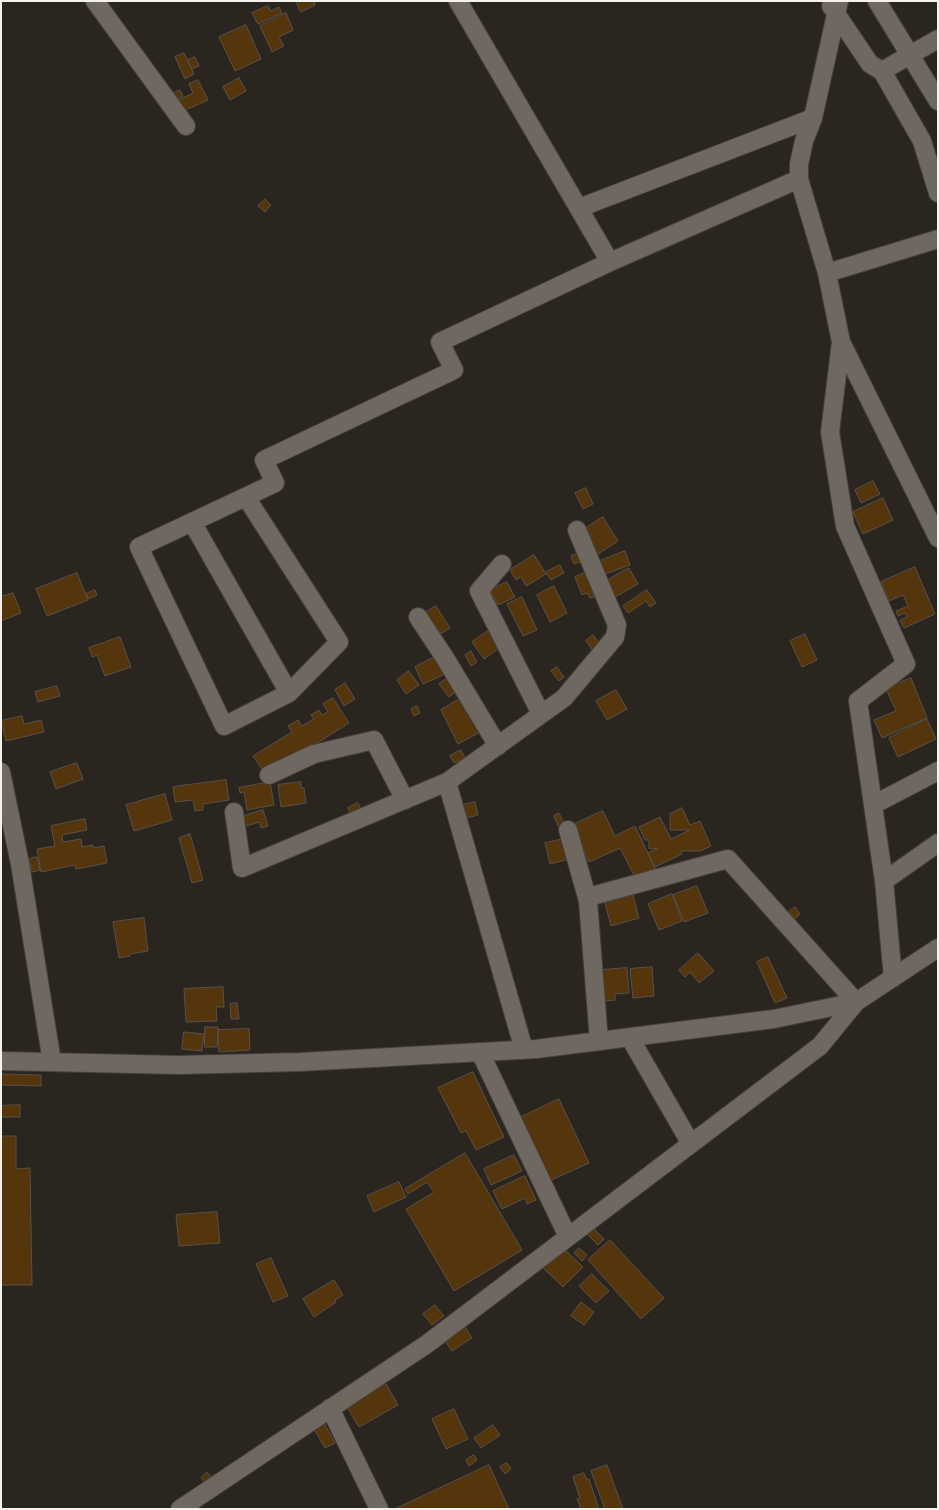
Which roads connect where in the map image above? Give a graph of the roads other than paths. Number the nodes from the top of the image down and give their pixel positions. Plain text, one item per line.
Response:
1 (95, 1) edge
2 (458, 1) edge
3 (877, 1) edge
4 (834, 5) edge
5 (938, 39) edge
6 (911, 55) junction
7 (882, 71) junction
8 (938, 101) edge
9 (813, 118) junction
10 (186, 126) dead end
11 (799, 179) junction
12 (938, 193) edge
13 (579, 208) junction
14 (938, 239) edge
15 (610, 262) junction
16 (827, 273) junction
17 (841, 342) junction
18 (246, 497) junction
19 (192, 522) junction
20 (576, 530) dead end
21 (938, 538) edge
22 (502, 564) dead end
23 (418, 617) dead end
24 (289, 693) junction
25 (541, 714) junction
26 (498, 746) junction
27 (938, 771) edge
28 (1, 772) edge
29 (269, 776) dead end
30 (447, 782) junction
31 (405, 800) junction
32 (873, 805) junction
33 (234, 812) dead end
34 (568, 830) dead end
35 (938, 843) edge
36 (884, 881) junction
37 (592, 896) dead end
38 (938, 948) edge
39 (893, 978) junction
40 (856, 1002) junction
41 (630, 1038) junction
42 (599, 1041) junction
43 (524, 1050) junction
44 (480, 1052) junction
45 (1, 1061) edge
46 (52, 1062) junction
47 (691, 1144) junction
48 (568, 1236) junction
49 (330, 1408) junction
50 (180, 1509) edge
51 (379, 1509) edge

1 - 10 street
2 - 13 street
3 - 6 street
4 - 7 street
4 - 9 street
5 - 6 street
6 - 7 street
6 - 8 street
7 - 12 street
9 - 11 street
9 - 13 street
11 - 15 street
11 - 16 street
13 - 15 street
14 - 16 street
15 - 18 street
16 - 17 street
17 - 21 street
17 - 32 street
18 - 19 street
18 - 24 street
19 - 24 street
19 - 24 street
20 - 25 street
22 - 25 street
23 - 26 street
25 - 26 street
26 - 30 street
27 - 32 street
28 - 46 street
29 - 31 street
30 - 31 street
30 - 43 street
31 - 33 street
32 - 36 street
34 - 42 street
35 - 36 street
36 - 39 street
37 - 40 street
38 - 39 street
39 - 40 street
40 - 41 street
40 - 47 street
41 - 42 street
41 - 47 street
42 - 43 street
43 - 44 street
44 - 46 street
44 - 48 street
45 - 46 street
47 - 48 street
48 - 49 street
49 - 50 street
49 - 51 street

